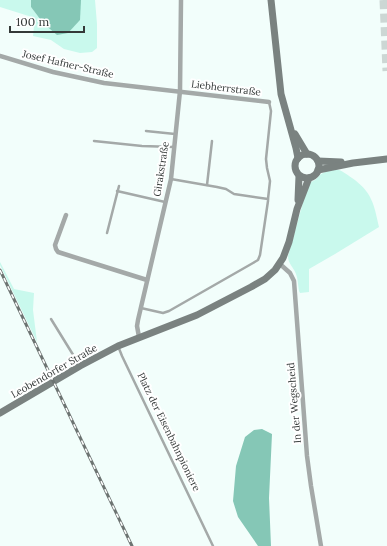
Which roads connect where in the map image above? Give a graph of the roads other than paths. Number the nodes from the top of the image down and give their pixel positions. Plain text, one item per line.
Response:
1 (181, 0) edge
2 (271, 0) edge
3 (0, 56) edge
4 (180, 91) junction
5 (269, 102) joint
6 (289, 122) junction
7 (146, 131) dead end
8 (176, 134) junction
9 (94, 141) dead end
10 (212, 141) dead end
11 (174, 147) junction
12 (307, 154) junction
13 (298, 158) junction
14 (387, 159) edge
15 (318, 162) junction
16 (353, 163) junction
17 (318, 170) junction
18 (300, 176) junction
19 (309, 178) junction
20 (170, 179) junction
21 (207, 185) junction
22 (119, 186) dead end
23 (117, 191) junction
24 (268, 199) junction
25 (165, 202) junction
26 (297, 209) junction
27 (66, 215) dead end
28 (107, 233) dead end
29 (280, 264) junction
30 (147, 280) junction
31 (140, 308) junction
32 (51, 319) dead end
33 (139, 337) junction
34 (118, 346) junction
35 (80, 366) junction
36 (0, 413) edge
37 (213, 546) edge
38 (321, 546) edge

1 - 4 street, Girakstraße
2 - 6 main road
3 - 4 street, Josef Hafner-Straße
4 - 5 street, Liebherrstraße
4 - 8 street, Girakstraße
5 - 24 lane
6 - 12 main road
6 - 13 main road
7 - 8 lane
8 - 11 street, Girakstraße
9 - 11 lane
10 - 21 lane
11 - 20 street, Girakstraße
12 - 13 main road
12 - 15 main road
13 - 18 main road
14 - 16 main road
15 - 16 main road
15 - 17 main road
16 - 17 main road
17 - 19 main road
18 - 19 main road
18 - 26 main road
19 - 26 main road
20 - 21 lane
20 - 25 street, Girakstraße
21 - 24 lane
22 - 23 lane
23 - 25 lane
23 - 28 lane
24 - 31 lane
25 - 30 street, Girakstraße
26 - 29 main road
27 - 30 street
29 - 33 main road
29 - 38 street, In der Wegscheid
30 - 31 street, Girakstraße
31 - 33 street, Girakstraße
32 - 35 lane
33 - 34 main road
34 - 35 main road, Leobendorfer Straße
34 - 37 lane, Platz der Eisenbahnpioniere
35 - 36 main road, Leobendorfer Straße

